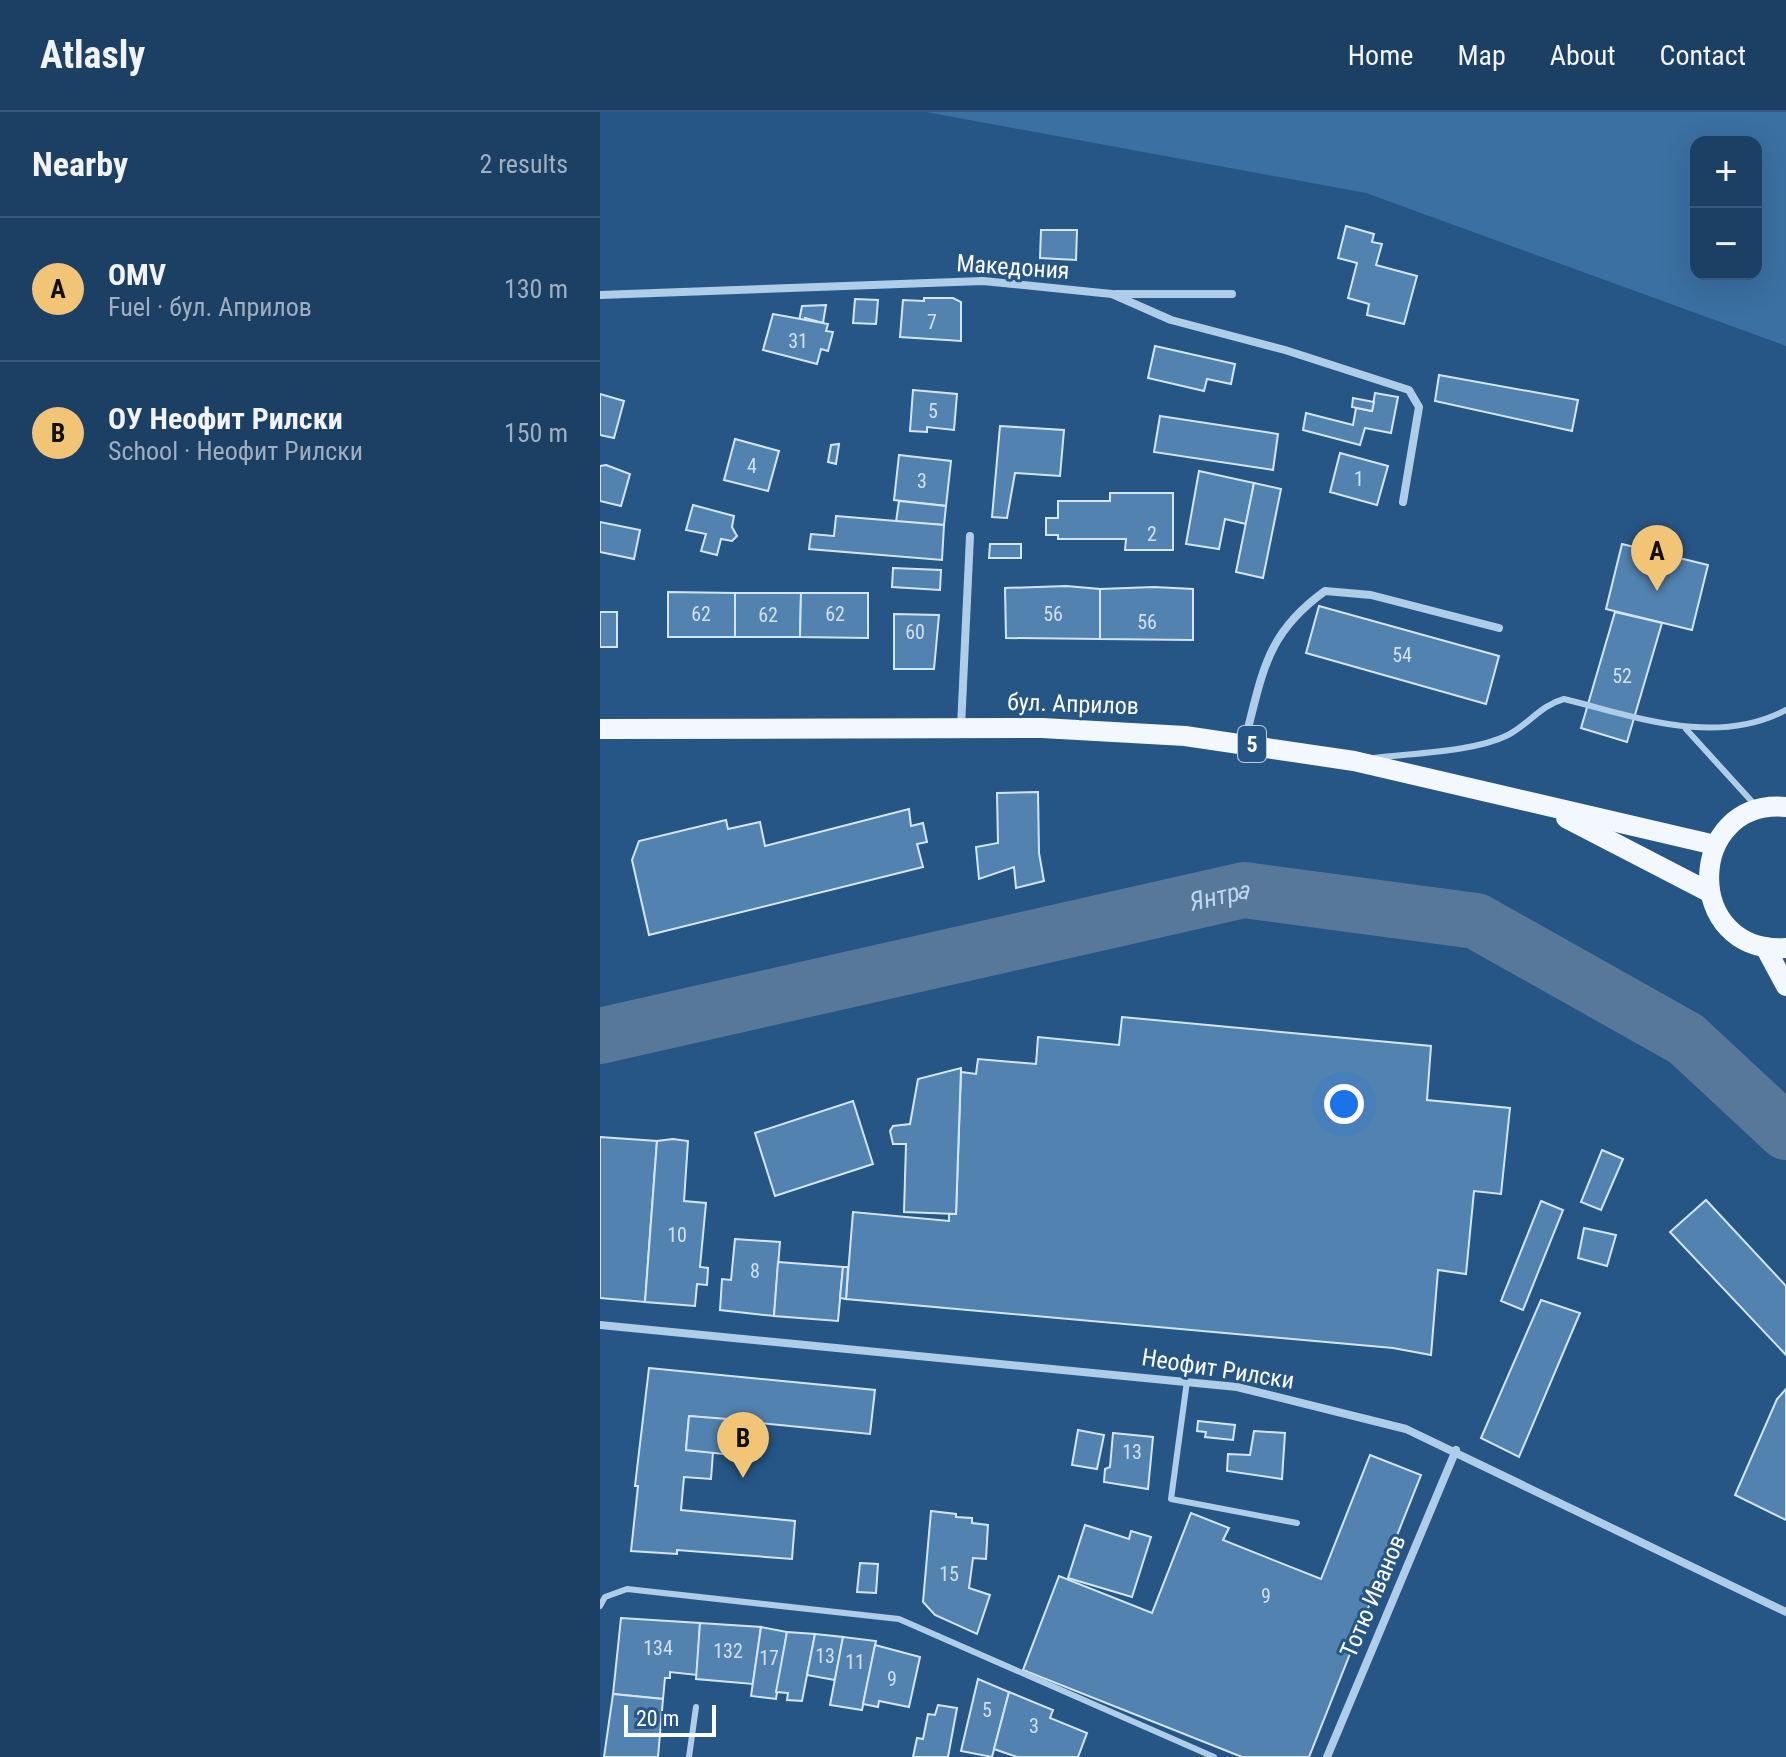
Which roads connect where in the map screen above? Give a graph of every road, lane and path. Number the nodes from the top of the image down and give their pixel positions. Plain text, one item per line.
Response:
1 (1112, 294) junction
2 (1232, 294) dead end
3 (600, 295) edge
4 (1403, 502) dead end
5 (970, 536) dead end
6 (1499, 628) dead end
7 (1786, 710) edge
8 (961, 727) junction
9 (600, 729) edge
10 (1686, 729) junction
11 (1244, 743) junction
12 (1354, 761) junction
13 (1538, 803) junction
14 (1786, 807) edge
15 (1758, 809) junction
16 (1715, 845) junction
17 (1709, 892) junction
18 (1776, 947) edge
19 (1786, 986) edge
20 (600, 1325) edge
21 (1187, 1381) junction
22 (1456, 1450) junction
23 (1297, 1523) dead end
24 (600, 1606) edge
25 (1786, 1612) edge
26 (696, 1707) dead end
27 (689, 1757) edge
28 (1214, 1757) edge
29 (1327, 1757) edge

1 - 2 street
1 - 3 street, Македония
1 - 4 street, Македония
5 - 8 street
6 - 11 street
7 - 10 lane
8 - 9 main road, бул. Априлов / 5
8 - 11 main road, бул. Априлов / 5
10 - 12 lane
10 - 15 lane
11 - 12 main road, бул. Априлов / 5
12 - 13 main road, бул. Априлов / 5
13 - 16 main road, бул. Априлов / 5
13 - 17 main road, бул. Априлов / 5
14 - 15 main road
15 - 16 main road
16 - 17 main road
17 - 18 main road
18 - 19 main road
20 - 21 street, Неофит Рилски
21 - 22 street, Неофит Рилски
21 - 23 lane
22 - 25 street, Неофит Рилски
22 - 29 street, Тотю Иванов
24 - 28 lane
26 - 27 lane

